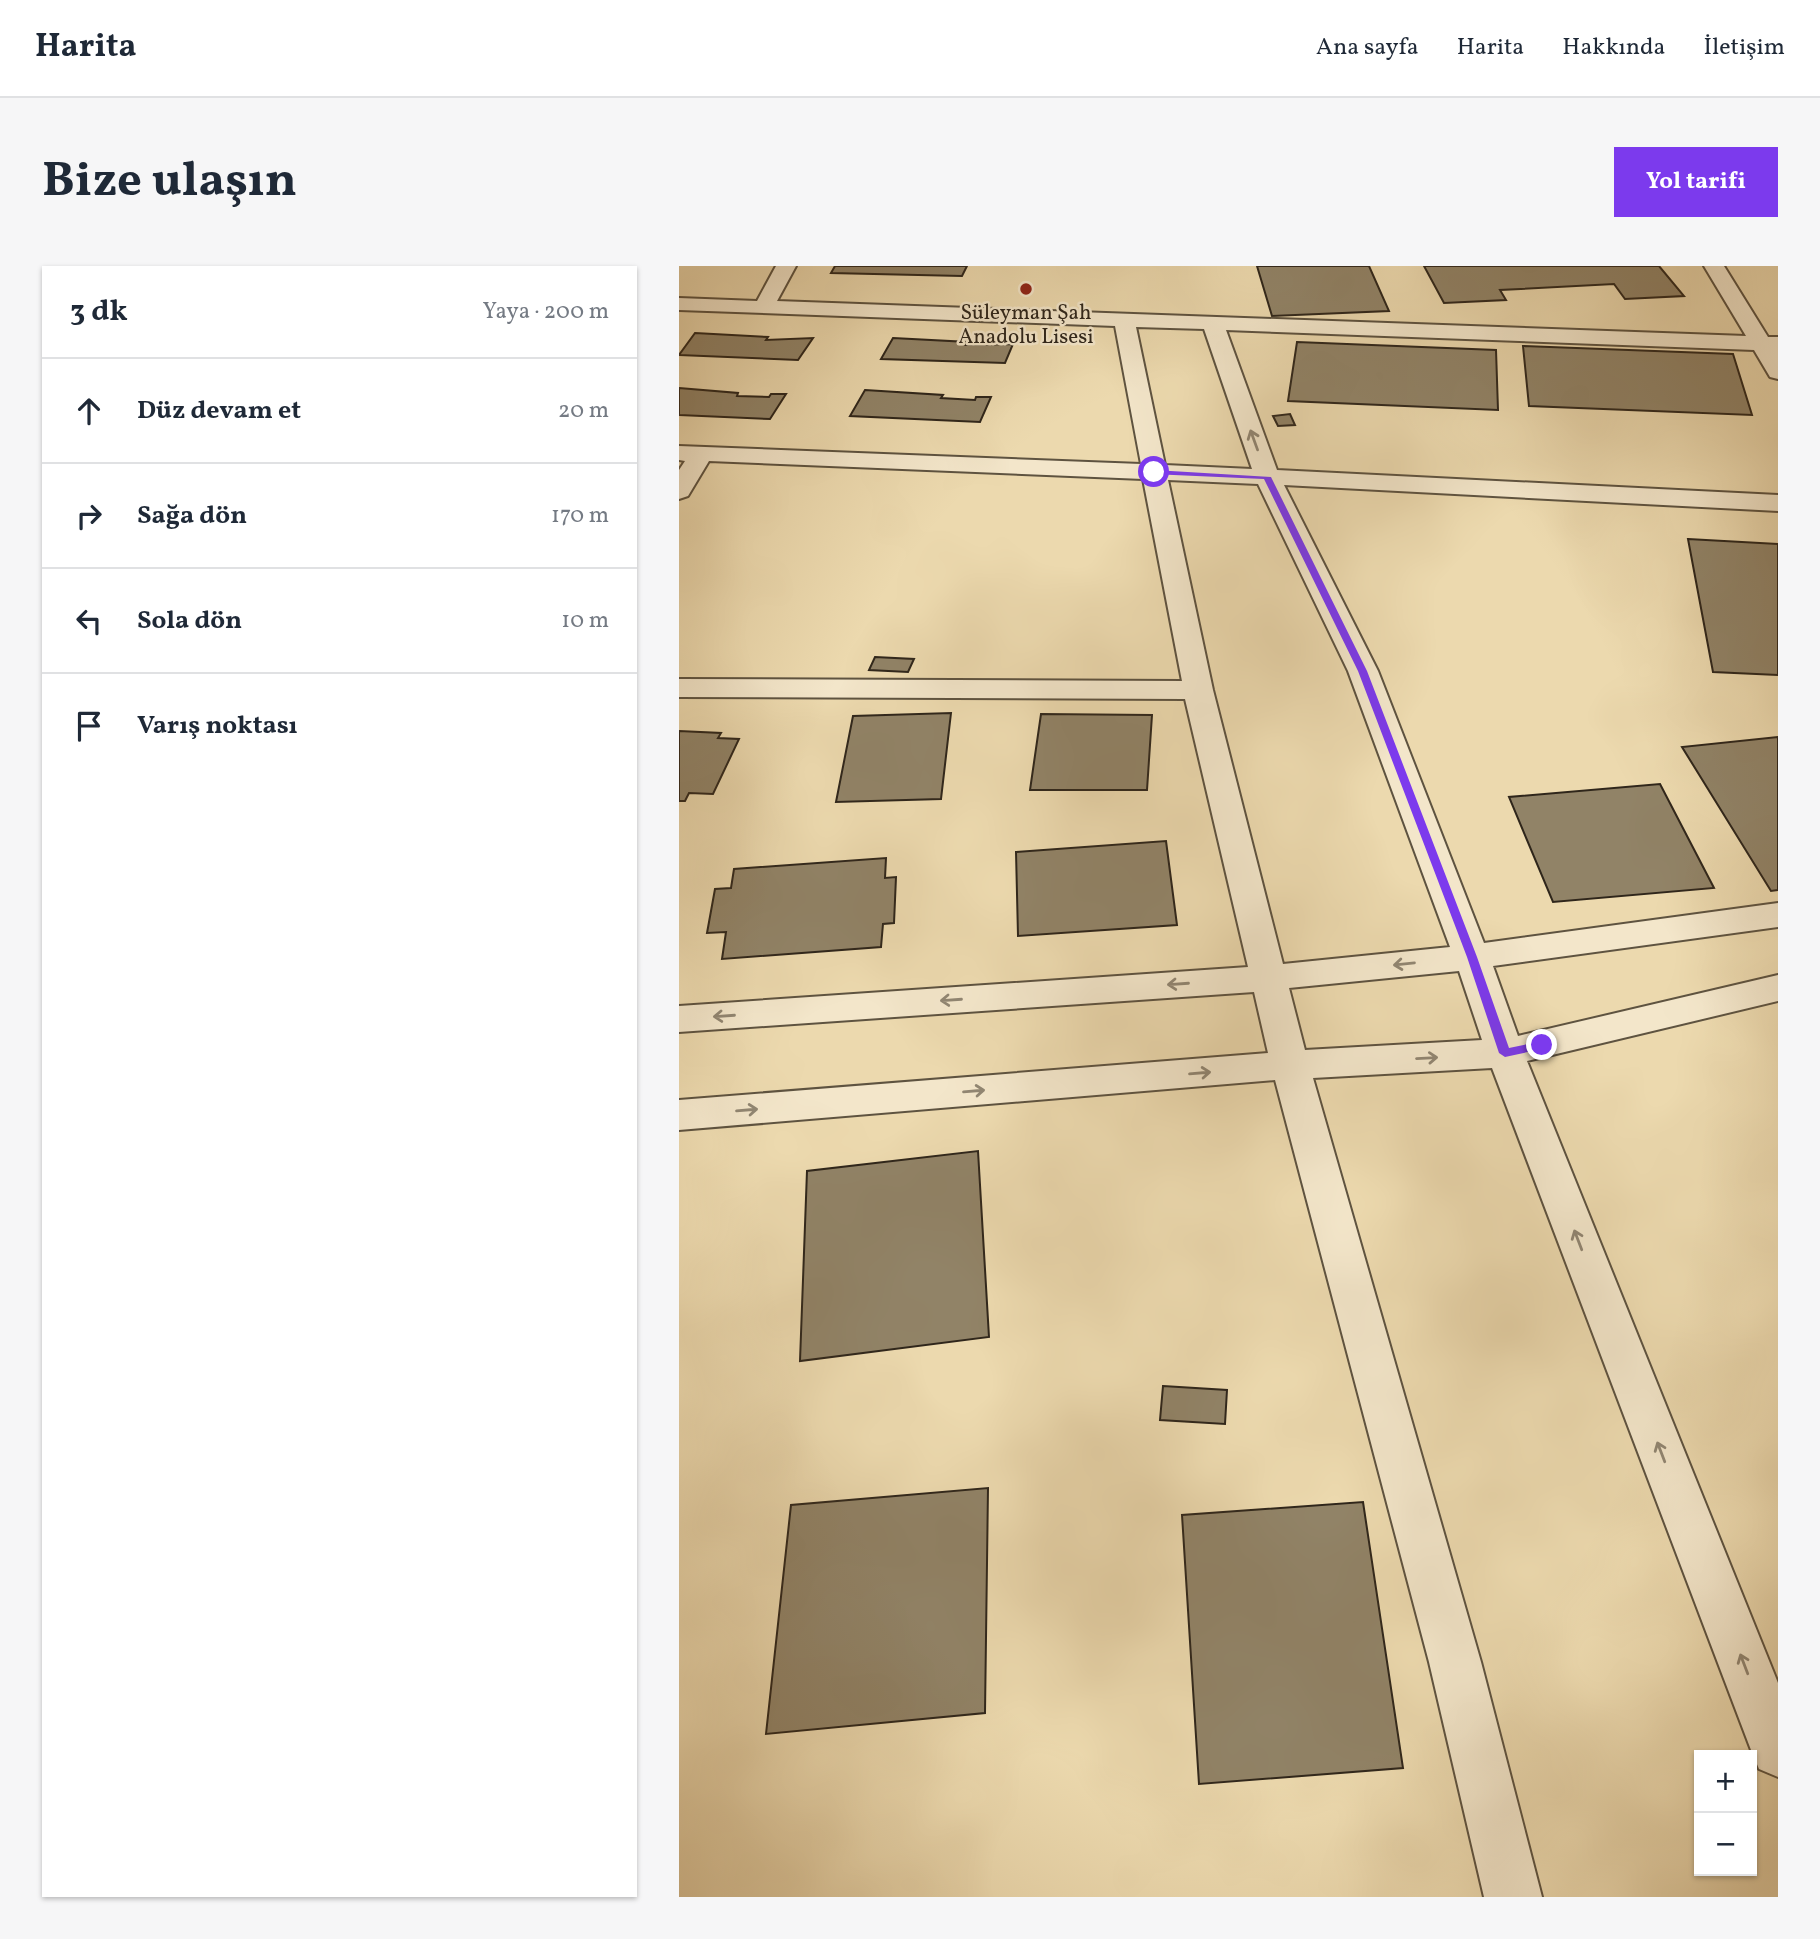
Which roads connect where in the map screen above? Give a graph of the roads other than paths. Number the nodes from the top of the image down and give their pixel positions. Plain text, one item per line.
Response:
1 (786, 266) edge
2 (1714, 266) edge
3 (679, 304) edge
4 (764, 307) junction
5 (1124, 320) junction
6 (1212, 322) junction
7 (1769, 344) edge
8 (1778, 372) edge
9 (690, 453) edge
10 (1154, 472) junction
11 (1267, 477) junction
12 (679, 491) edge
13 (1778, 503) edge
14 (679, 688) edge
15 (1198, 690) junction
16 (1778, 915) edge
17 (1472, 957) junction
18 (1269, 978) junction
19 (1778, 988) edge
20 (679, 1019) edge
21 (1505, 1053) junction
22 (1290, 1065) junction
23 (679, 1115) edge
24 (1778, 1750) edge
25 (1513, 1897) edge

1 - 4 street
2 - 7 street
3 - 4 street
4 - 5 street
5 - 6 street
5 - 10 street
6 - 7 street
11 -> 6 street
7 - 8 street
9 - 10 street
9 - 12 street
10 - 11 street
10 - 15 street
11 - 13 street
11 - 17 street
14 - 15 street
15 - 18 street
16 - 17 street
17 -> 18 street
17 - 21 street
18 -> 20 street
18 - 22 street
19 - 21 street
22 -> 21 street
24 -> 21 street
23 -> 22 street
22 - 25 street

